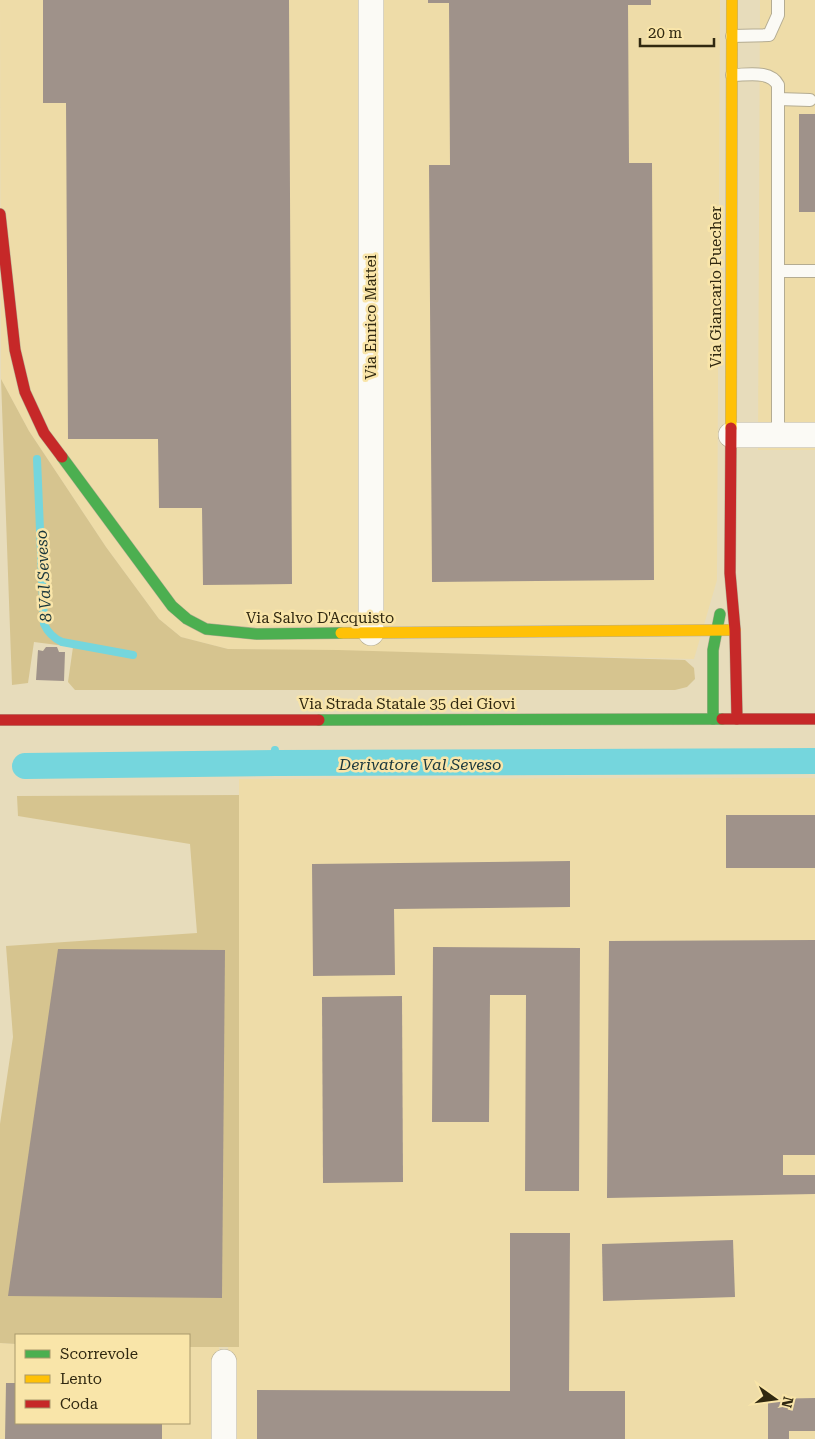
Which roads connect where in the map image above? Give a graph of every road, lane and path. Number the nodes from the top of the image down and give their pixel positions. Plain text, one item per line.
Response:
1 (371, 0) edge
2 (732, 0) edge
3 (778, 0) edge
4 (732, 36) junction
5 (732, 75) junction
6 (778, 99) junction
7 (810, 100) dead end
8 (0, 214) edge
9 (778, 271) junction
10 (815, 271) edge
11 (815, 434) edge
12 (731, 435) junction
13 (778, 435) junction
14 (730, 573) junction
15 (716, 630) junction
16 (735, 630) junction
17 (371, 634) junction
18 (713, 719) junction
19 (737, 719) junction
20 (815, 719) edge
21 (0, 720) edge
22 (224, 1362) dead end
23 (224, 1439) edge

1 - 17 street, Via Enrico Mattei
2 - 4 street, Via Giancarlo Puecher
3 - 4 lane
4 - 5 street, Via Giancarlo Puecher
5 - 6 lane
5 - 12 street, Via Giancarlo Puecher
6 - 7 lane
6 - 9 lane
8 - 17 street, Via Salvo D'Acquisto
9 - 10 lane
9 - 13 lane
11 - 13 street
12 - 13 street
12 - 14 street, Via Giancarlo Puecher
14 - 15 street, Via Giancarlo Puecher
14 - 16 street, Via Giancarlo Puecher
15 - 16 street, Via Salvo D'Acquisto
15 - 17 street, Via Salvo D'Acquisto
15 - 18 street, Via Giancarlo Puecher
16 - 19 street, Via Giancarlo Puecher
18 - 19 street, Via Strada Statale 35 dei Giovi
18 - 21 street, Via Strada Statale 35 dei Giovi
19 - 20 street, Via Strada Statale 35 dei Giovi
22 - 23 street

